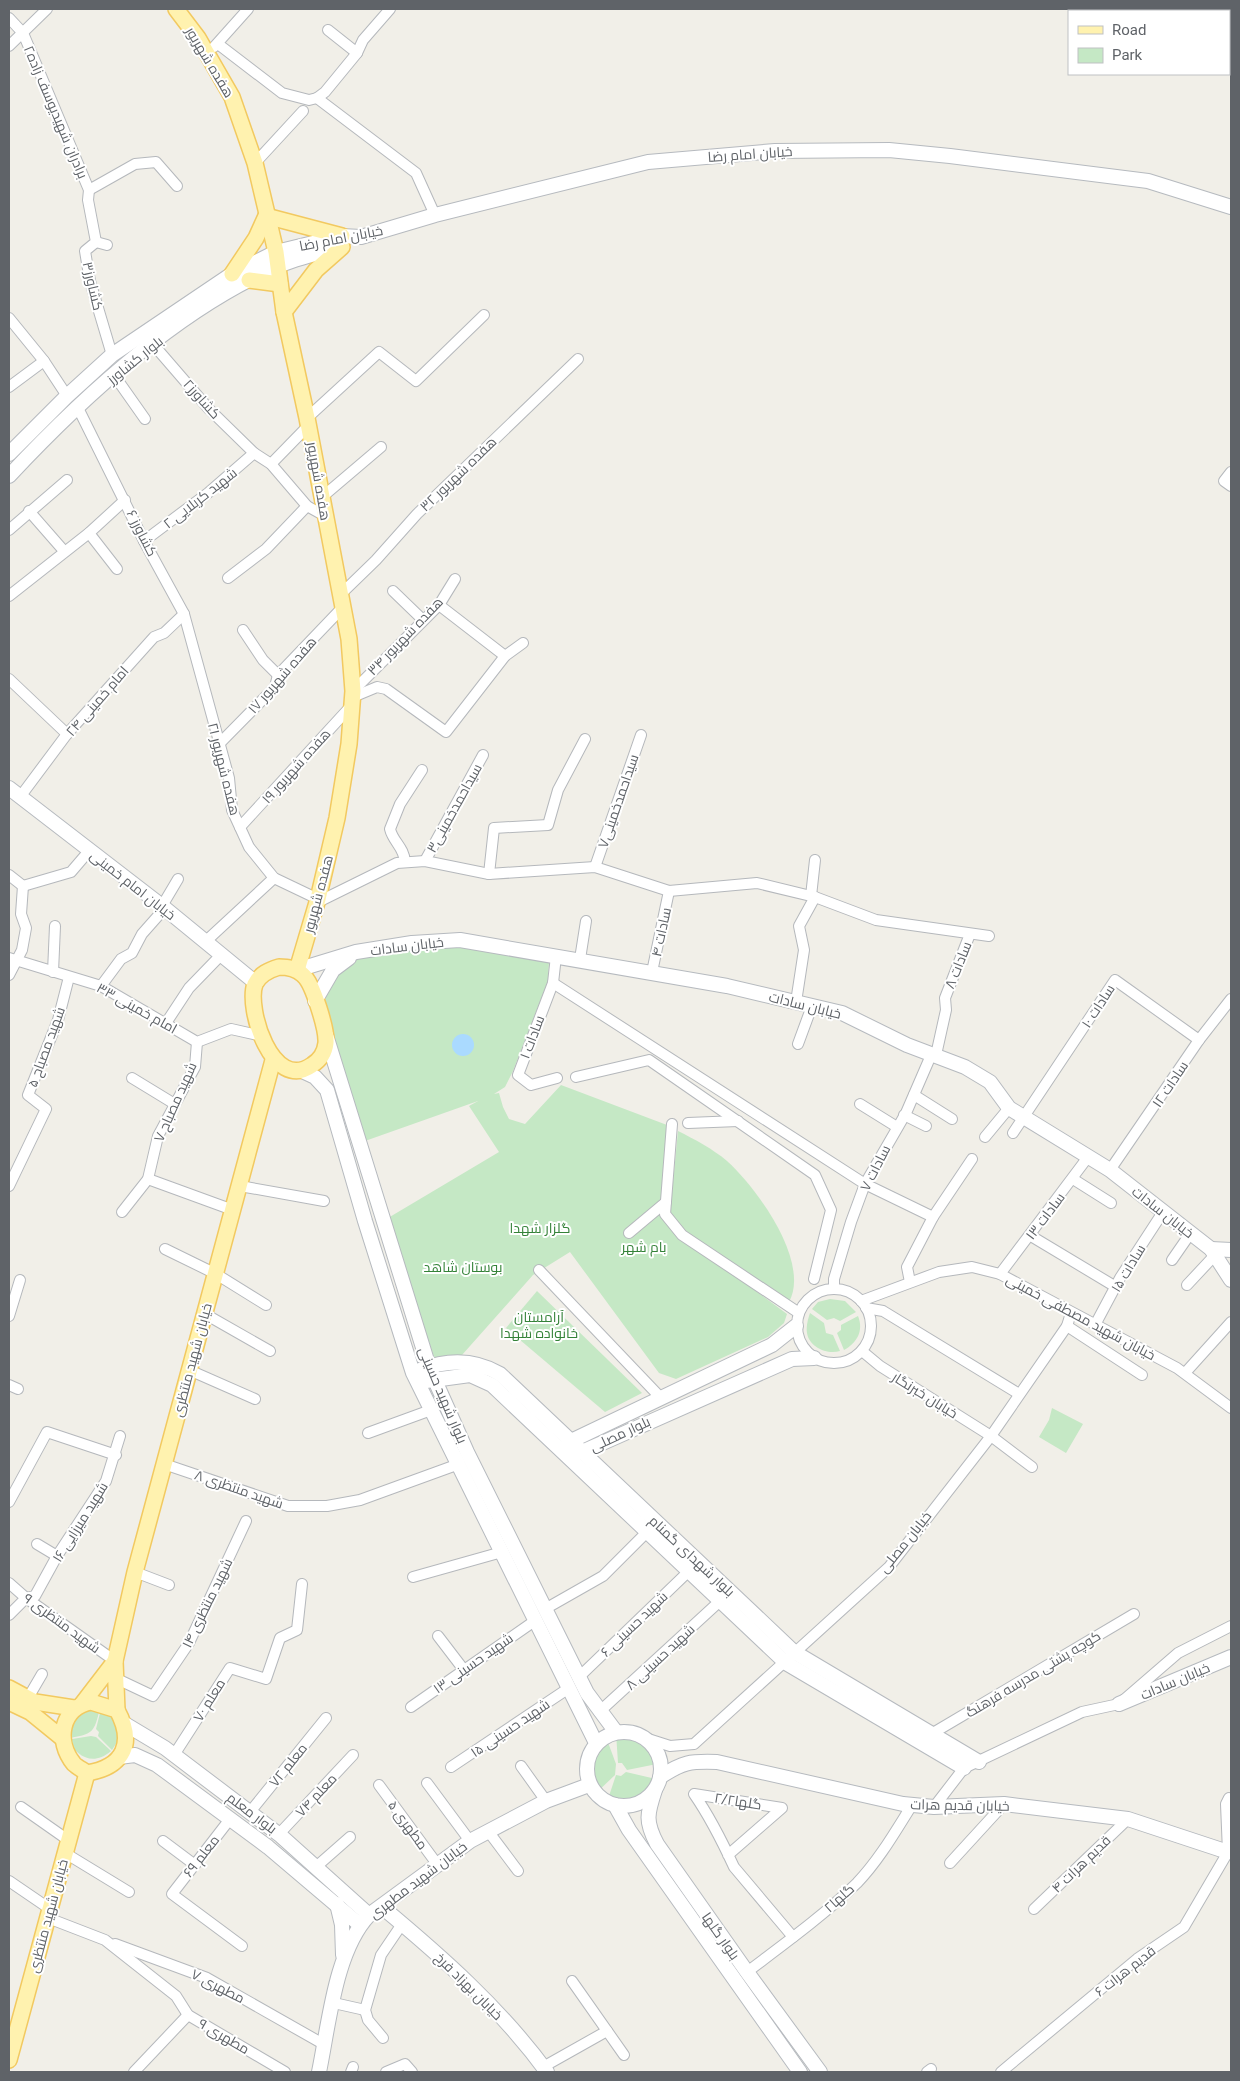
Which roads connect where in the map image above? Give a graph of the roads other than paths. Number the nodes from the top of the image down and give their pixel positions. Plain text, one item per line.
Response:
1 (46, 9) edge
2 (176, 9) edge
3 (248, 9) edge
4 (390, 9) edge
5 (9, 18) edge
6 (328, 30) dead end
7 (23, 33) junction
8 (9, 46) edge
9 (213, 49) junction
10 (357, 53) junction
11 (317, 98) junction
12 (303, 111) dead end
13 (255, 163) junction
14 (177, 186) dead end
15 (89, 190) junction
16 (1231, 207) edge
17 (435, 215) junction
18 (266, 216) junction
19 (342, 241) junction
20 (96, 242) junction
21 (107, 245) dead end
22 (277, 259) junction
23 (242, 276) junction
24 (280, 284) junction
25 (284, 312) junction
26 (484, 315) dead end
27 (9, 318) edge
28 (152, 343) junction
29 (112, 355) junction
30 (578, 359) dead end
31 (44, 361) junction
32 (114, 376) junction
33 (9, 387) edge
34 (67, 396) junction
35 (78, 408) junction
36 (145, 418) dead end
37 (308, 422) junction
38 (381, 447) dead end
39 (254, 453) junction
40 (9, 454) edge
41 (271, 464) junction
42 (1231, 472) edge
43 (9, 476) edge
44 (68, 480) dead end
45 (1231, 486) edge
46 (321, 498) junction
47 (125, 500) junction
48 (307, 506) junction
49 (29, 512) junction
50 (324, 516) junction
51 (9, 530) edge
52 (90, 533) junction
53 (144, 541) junction
54 (64, 551) junction
55 (117, 569) dead end
56 (228, 578) dead end
57 (455, 579) dead end
58 (393, 590) dead end
59 (9, 596) edge
60 (343, 600) junction
61 (439, 605) junction
62 (184, 614) junction
63 (423, 620) junction
64 (243, 630) dead end
65 (523, 644) dead end
66 (505, 656) junction
67 (196, 661) joint
68 (278, 674) junction
69 (9, 679) edge
70 (353, 698) junction
71 (67, 734) junction
72 (641, 735) dead end
73 (585, 739) dead end
74 (219, 744) junction
75 (483, 755) dead end
76 (422, 770) dead end
77 (12, 793) edge
78 (240, 827) junction
79 (89, 851) junction
80 (815, 860) dead end
81 (425, 861) junction
82 (405, 862) junction
83 (595, 867) junction
84 (489, 874) junction
85 (9, 875) edge
86 (274, 878) junction
87 (178, 879) dead end
88 (23, 886) junction
89 (669, 891) junction
90 (813, 896) junction
91 (317, 901) junction
92 (163, 907) junction
93 (586, 921) dead end
94 (54, 926) dead end
95 (970, 934) junction
96 (989, 936) dead end
97 (205, 942) junction
98 (356, 952) junction
99 (220, 956) junction
100 (556, 956) junction
101 (13, 958) edge
102 (580, 959) junction
103 (298, 970) junction
104 (53, 972) junction
105 (652, 972) junction
106 (9, 975) edge
107 (69, 977) junction
108 (256, 982) junction
109 (552, 983) junction
110 (102, 986) junction
111 (1231, 999) edge
112 (315, 1001) junction
113 (796, 1002) junction
114 (812, 1006) junction
115 (166, 1023) junction
116 (325, 1034) junction
117 (262, 1036) junction
118 (1199, 1040) junction
119 (197, 1042) junction
120 (798, 1044) dead end
121 (934, 1054) junction
122 (273, 1060) junction
123 (300, 1070) junction
124 (576, 1077) dead end
125 (132, 1078) dead end
126 (557, 1078) dead end
127 (342, 1084) junction
128 (327, 1090) junction
129 (914, 1095) junction
130 (173, 1103) junction
131 (860, 1104) dead end
132 (1010, 1108) junction
133 (904, 1115) junction
134 (952, 1119) dead end
135 (1024, 1119) junction
136 (738, 1121) junction
137 (688, 1123) dead end
138 (672, 1124) dead end
139 (926, 1126) dead end
140 (897, 1127) junction
141 (1013, 1133) dead end
142 (985, 1136) dead end
143 (1088, 1157) junction
144 (972, 1159) dead end
145 (1110, 1170) junction
146 (148, 1179) junction
147 (1073, 1179) junction
148 (865, 1184) junction
149 (9, 1186) edge
150 (240, 1186) junction
151 (324, 1201) dead end
152 (666, 1202) junction
153 (1111, 1203) dead end
154 (233, 1210) junction
155 (122, 1212) dead end
156 (1163, 1212) junction
157 (933, 1217) junction
158 (629, 1233) dead end
159 (1190, 1234) junction
160 (1031, 1236) junction
161 (165, 1249) dead end
162 (1231, 1250) edge
163 (1213, 1252) junction
164 (1172, 1260) dead end
165 (539, 1270) dead end
166 (216, 1274) junction
167 (1000, 1274) junction
168 (814, 1279) dead end
169 (20, 1280) dead end
170 (1231, 1280) edge
171 (910, 1282) junction
172 (1187, 1285) dead end
173 (1116, 1287) junction
174 (834, 1289) junction
175 (266, 1305) dead end
176 (864, 1305) junction
177 (1071, 1313) junction
178 (205, 1314) junction
179 (9, 1316) edge
180 (798, 1319) junction
181 (1231, 1322) edge
182 (1095, 1325) junction
183 (1067, 1326) junction
184 (270, 1351) dead end
185 (862, 1352) junction
186 (814, 1358) junction
187 (189, 1370) junction
188 (431, 1372) junction
189 (1185, 1373) junction
190 (1142, 1375) dead end
191 (415, 1378) junction
192 (1019, 1394) junction
193 (661, 1398) junction
194 (255, 1399) dead end
195 (1231, 1408) edge
196 (431, 1410) junction
197 (368, 1432) dead end
198 (120, 1436) dead end
199 (991, 1436) junction
200 (566, 1446) junction
201 (582, 1452) junction
202 (116, 1455) junction
203 (164, 1464) junction
204 (459, 1464) junction
205 (1032, 1467) dead end
206 (9, 1502) edge
207 (246, 1521) dead end
208 (648, 1532) junction
209 (37, 1544) dead end
210 (502, 1552) junction
211 (58, 1556) junction
212 (689, 1571) junction
213 (135, 1572) junction
214 (413, 1577) dead end
215 (9, 1583) edge
216 (302, 1584) dead end
217 (169, 1585) dead end
218 (26, 1598) junction
219 (720, 1601) junction
220 (540, 1614) junction
221 (1134, 1614) dead end
222 (9, 1615) edge
223 (1231, 1626) edge
224 (438, 1636) dead end
225 (1231, 1657) edge
226 (790, 1658) junction
227 (115, 1661) junction
228 (464, 1670) junction
229 (42, 1674) dead end
230 (115, 1678) junction
231 (579, 1678) junction
232 (9, 1688) edge
233 (569, 1688) junction
234 (28, 1698) junction
235 (9, 1702) edge
236 (1119, 1704) junction
237 (78, 1706) junction
238 (411, 1707) dead end
239 (591, 1709) junction
240 (117, 1710) junction
241 (326, 1718) dead end
242 (125, 1724) junction
243 (616, 1732) junction
244 (933, 1733) junction
245 (62, 1738) junction
246 (645, 1738) junction
247 (596, 1743) junction
248 (174, 1755) junction
249 (353, 1755) dead end
250 (119, 1757) junction
251 (979, 1762) junction
252 (520, 1766) dead end
253 (451, 1767) dead end
254 (964, 1768) junction
255 (87, 1773) junction
256 (660, 1777) junction
257 (427, 1783) dead end
258 (589, 1785) junction
259 (379, 1786) dead end
260 (655, 1790) junction
261 (1230, 1798) dead end
262 (546, 1801) junction
263 (1004, 1804) junction
264 (912, 1805) junction
265 (615, 1806) junction
266 (21, 1807) dead end
267 (934, 1807) junction
268 (250, 1812) junction
269 (230, 1819) junction
270 (1128, 1819) junction
271 (488, 1831) junction
272 (279, 1834) junction
273 (350, 1837) dead end
274 (163, 1840) dead end
275 (470, 1841) junction
276 (66, 1846) junction
277 (268, 1846) junction
278 (1230, 1851) edge
279 (728, 1855) junction
280 (950, 1863) dead end
281 (195, 1864) junction
282 (437, 1864) junction
283 (317, 1866) junction
284 (518, 1872) dead end
285 (9, 1881) edge
286 (130, 1892) dead end
287 (337, 1904) junction
288 (382, 1907) junction
289 (1034, 1909) dead end
290 (49, 1914) junction
291 (364, 1920) junction
292 (402, 1924) junction
293 (793, 1937) junction
294 (105, 1940) junction
295 (242, 1946) dead end
296 (343, 1957) junction
297 (746, 1972) junction
298 (572, 1981) dead end
299 (334, 2003) junction
300 (365, 2010) junction
301 (188, 2015) junction
302 (783, 2022) junction
303 (607, 2030) junction
304 (771, 2030) junction
305 (383, 2038) dead end
306 (325, 2045) junction
307 (624, 2055) dead end
308 (9, 2060) edge
309 (545, 2069) edge
310 (134, 2072) edge
311 (286, 2072) edge
312 (319, 2072) edge
313 (386, 2072) edge
314 (412, 2072) edge
315 (800, 2072) edge
316 (820, 2072) edge
317 (1001, 2072) edge

1 - 7 street
2 - 9 main road, هفده شهریور
3 - 9 street
4 - 10 street
5 - 7 street
6 - 10 street
7 - 8 street
7 - 15 street, برادران شهیدیوسف زاده۲
9 - 11 street
9 - 13 main road, هفده شهریور
10 - 11 street
11 - 17 street
12 - 13 street
13 - 18 main road, هفده شهریور
14 - 15 street
15 - 20 street, کشاورز۳
16 - 17 street, خیابان امام رضا
17 - 19 street, خیابان امام رضا
18 - 19 main road
18 - 22 main road, هفده شهریور
18 - 23 main road
19 - 22 street, خیابان امام رضا
19 - 25 main road
20 - 21 street
20 - 29 street, کشاورز۳
22 - 23 street, بلوار کشاورز
22 - 24 main road, هفده شهریور
23 - 24 main road
23 - 28 street, بلوار کشاورز
23 - 29 street, بلوار کشاورز
24 - 25 main road, هفده شهریور
25 - 37 main road, هفده شهریور
26 - 37 street
27 - 31 street
28 - 32 street, بلوار کشاورز
28 - 39 street, کشاورز۲
29 - 34 street, بلوار کشاورز
30 - 60 street, هفده شهریور ۳۲
31 - 33 street
31 - 34 street
32 - 35 street, بلوار کشاورز
32 - 36 street
34 - 40 street, بلوار کشاورز
35 - 43 street, بلوار کشاورز
35 - 47 street, کشاورز ۶
37 - 41 street
37 - 46 main road, هفده شهریور
38 - 46 street
39 - 41 street, کشاورز۲
39 - 53 street, شهید کربلایی ۲
41 - 48 street, کشاورز۲
42 - 45 street
44 - 49 street
46 - 50 main road, هفده شهریور
47 - 52 street
47 - 53 street, کشاورز ۶
48 - 50 street, کشاورز۲
48 - 56 street
49 - 51 street
49 - 54 street
50 - 60 main road, هفده شهریور
52 - 54 street
52 - 55 street
53 - 62 street, کشاورز ۶
54 - 59 street
57 - 61 street, هفده شهریور ۳۴
58 - 63 street
60 - 68 street, هفده شهریور ۱۷
60 - 70 main road, هفده شهریور
61 - 63 street, هفده شهریور ۳۴
61 - 66 street
62 - 67 street, کشاورز ۶
62 - 71 street, امام خمینی ۲۴
63 - 70 street, هفده شهریور ۳۴
64 - 68 street
65 - 66 street
66 - 70 street
67 - 74 street, هفده شهریور ۲۱
68 - 74 street, هفده شهریور ۱۷
69 - 71 street
70 - 78 street, هفده شهریور ۱۹
70 - 91 main road, هفده شهریور
71 - 77 street, امام خمینی ۲۴
72 - 83 street, سیداحمدخمینی۷
73 - 84 street
74 - 78 street, هفده شهریور ۲۱
75 - 81 street, سیداحمدخمینی۳
76 - 82 street
77 - 79 street, خیابان امام خمینی
78 - 86 street, هفده شهریور ۲۱
79 - 88 street
79 - 92 street, خیابان امام خمینی
80 - 90 street
81 - 82 street
81 - 84 street
82 - 91 street
83 - 84 street
83 - 89 street
85 - 88 street
86 - 91 street, هفده شهریور ۲۱
86 - 97 street
87 - 92 street
88 - 101 street
89 - 90 street
89 - 105 street, سادات ۴
90 - 95 street
90 - 113 street
91 - 103 main road, هفده شهریور
92 - 97 street, خیابان امام خمینی
92 - 110 street
93 - 102 street
94 - 104 street
95 - 96 street
95 - 121 street, سادات ۸
97 - 99 street, خیابان امام خمینی
98 - 100 street, خیابان سادات
98 - 103 street, خیابان سادات
98 - 112 street
99 - 108 street, خیابان امام خمینی
99 - 115 street
100 - 102 street, خیابان سادات
100 - 109 street, سادات ۱
101 - 104 street, امام خمینی ۳۳
101 - 106 street
102 - 105 street, خیابان سادات
103 - 108 main road
103 - 112 main road
104 - 107 street, امام خمینی ۳۳
105 - 113 street, خیابان سادات
107 - 110 street, امام خمینی ۳۳
107 - 149 street, شهید مصباح ۵
108 - 117 main road
109 - 126 street, سادات ۱
109 - 148 street
110 - 115 street, امام خمینی ۳۳
111 - 118 street, سادات ۱۲
112 - 116 main road
113 - 114 street, خیابان سادات
114 - 120 street
114 - 121 street, خیابان سادات
115 - 119 street, امام خمینی ۳۳
116 - 123 main road
116 - 127 street, بلوار شهید حسینی
117 - 119 street
117 - 122 main road
118 - 135 street, سادات ۱۰
118 - 145 street, سادات ۱۲
119 - 130 street, شهید مصباح ۷
121 - 129 street, سادات ۷
121 - 132 street, خیابان سادات
122 - 123 main road
122 - 150 main road, خیابان شهید منتظری
123 - 128 street
124 - 136 street
125 - 130 street
127 - 128 street
127 - 188 street, بلوار شهید حسینی
128 - 191 street, بلوار شهید حسینی
129 - 133 street, سادات ۷
129 - 134 street
130 - 146 street, شهید مصباح ۷
131 - 140 street
132 - 135 street, خیابان سادات
132 - 142 street
133 - 139 street
133 - 140 street, سادات ۷
135 - 141 street
135 - 143 street, خیابان سادات
136 - 137 street
136 - 168 street
138 - 152 street
140 - 148 street, سادات ۷
143 - 145 street, خیابان سادات
143 - 147 street, سادات ۱۳
144 - 157 street
145 - 156 street, خیابان سادات
146 - 154 street
146 - 155 street, شهید مصباح ۷
147 - 153 street
147 - 160 street, سادات ۱۳
148 - 157 street
148 - 174 street, سادات ۷
150 - 151 street
150 - 154 main road, خیابان شهید منتظری
152 - 158 street
152 - 180 street
154 - 166 main road, خیابان شهید منتظری
156 - 159 street, خیابان سادات
156 - 173 street, سادات ۱۵
157 - 171 street
159 - 163 street, خیابان سادات
159 - 164 street
160 - 167 street, سادات ۱۳
160 - 173 street
161 - 166 street
162 - 163 street
163 - 170 street, خیابان سادات
163 - 172 street
165 - 193 street
166 - 175 street
166 - 178 main road, خیابان شهید منتظری
167 - 171 street, خیابان شهید مصطفی خمینی
167 - 177 street, خیابان شهید مصطفی خمینی
169 - 179 street
171 - 176 street, خیابان شهید مصطفی خمینی
173 - 182 street, سادات ۱۵
174 - 176 street
174 - 180 street
176 - 185 street
176 - 192 street
177 - 182 street, خیابان شهید مصطفی خمینی
177 - 183 street, خیابان مصلی
178 - 184 street
178 - 187 main road, خیابان شهید منتظری
180 - 186 street
180 - 193 street, بلوار مصلی
181 - 189 street
182 - 189 street, خیابان شهید مصطفی خمینی
183 - 190 street
183 - 192 street, خیابان مصلی
185 - 186 street
185 - 199 street, خیابان خبرنگار
186 - 201 street, بلوار مصلی
187 - 194 street
187 - 203 main road, خیابان شهید منتظری
188 - 191 street, بلوار شهدای گمنام
188 - 200 street, بلوار شهدای گمنام
188 - 220 street, بلوار شهید حسینی
189 - 195 street, خیابان شهید مصطفی خمینی
191 - 196 street, بلوار شهید حسینی
192 - 199 street, خیابان مصلی
193 - 200 street, بلوار مصلی
196 - 197 street
196 - 204 street, بلوار شهید حسینی
198 - 202 street, شهید میرزایی ۱۶
199 - 205 street, خیابان خبرنگار
199 - 226 street, خیابان مصلی
200 - 201 street, بلوار مصلی
200 - 208 street, بلوار شهدای گمنام
201 - 226 street, بلوار شهدای گمنام
202 - 206 street
202 - 211 street, شهید میرزایی ۱۶
203 - 204 street, شهید منتظری ۸
203 - 213 main road, خیابان شهید منتظری
204 - 210 street, بلوار شهید حسینی
207 - 230 street, شهید منتظری ۱۴
208 - 212 street, بلوار شهدای گمنام
208 - 220 street, شهید حسینی ۱۳
209 - 211 street
210 - 214 street
210 - 220 street, بلوار شهید حسینی
211 - 218 street, شهید میرزایی ۱۶
212 - 219 street, بلوار شهدای گمنام
212 - 231 street, شهید حسینی ۶
213 - 217 street
213 - 227 main road, خیابان شهید منتظری
215 - 218 street, شهید منتظری ۹
216 - 248 street, معلم ۷۰
218 - 222 street, شهید میرزایی ۱۶
218 - 227 street, شهید منتظری ۹
219 - 226 street, بلوار شهدای گمنام
219 - 239 street, شهید حسینی ۸
220 - 228 street, شهید حسینی ۱۳
220 - 231 street, بلوار شهید حسینی
220 - 233 street, بلوار شهید حسینی
221 - 244 street, کوچه پشتی مدرسه فرهنگ
223 - 236 street
224 - 228 street
225 - 236 street, خیابان سادات
226 - 244 street, بلوار شهدای گمنام
226 - 246 street, خیابان مصلی
226 - 254 street, بلوار شهدای گمنام
227 - 230 main road
227 - 237 main road
228 - 238 street, شهید حسینی ۱۳
229 - 234 street
230 - 240 main road
231 - 239 street, بلوار شهید حسینی
232 - 234 main road
233 - 239 street, بلوار شهید حسینی
233 - 253 street, شهید حسینی ۱۵
234 - 237 main road
235 - 245 main road
236 - 251 street
237 - 240 main road
237 - 245 main road
239 - 243 street, بلوار شهید حسینی
239 - 247 street, بلوار شهید حسینی
240 - 242 main road
241 - 268 street, معلم ۷۲
242 - 248 street, بلوار معلم
242 - 250 main road
243 - 246 street
243 - 247 street
244 - 251 street, بلوار شهدای گمنام
245 - 255 main road
246 - 256 street
247 - 258 street
248 - 268 street, بلوار معلم
249 - 272 street, معلم ۷۴
250 - 255 main road
250 - 269 street, بلوار معلم
251 - 254 street
252 - 262 street
254 - 267 street
255 - 276 main road, خیابان شهید منتظری
256 - 260 street
256 - 264 street, خیابان قدیم هرات
257 - 275 street
258 - 262 street, خیابان شهید مطهری
258 - 265 street
259 - 282 street, مطهری ۵
260 - 265 street
260 - 297 street, بلوار گلها
261 - 278 street
262 - 271 street, خیابان شهید مطهری
263 - 267 street, خیابان قدیم هرات
263 - 270 street, خیابان قدیم هرات
263 - 280 street
264 - 267 street, خیابان قدیم هرات
264 - 293 street, گلها۲
265 - 304 street, بلوار گلها
266 - 276 street
268 - 272 street, بلوار معلم
269 - 277 street, بلوار معلم
269 - 281 street, معلم ۶۹
270 - 278 street, خیابان قدیم هرات
270 - 289 street, قدیم هرات ۴
271 - 275 street, خیابان شهید مطهری
271 - 284 street
272 - 277 street
272 - 283 street, بلوار معلم
273 - 283 street
274 - 281 street
275 - 282 street, خیابان شهید مطهری
276 - 286 street
276 - 290 main road, خیابان شهید منتظری
277 - 287 street, بلوار معلم
278 - 317 street, قدیم هرات ۶
279 - 279 street, گلها۲/۲
279 - 293 street, گلها۲/۲
281 - 295 street, معلم ۶۹
282 - 288 street, خیابان شهید مطهری
283 - 291 street, بلوار معلم
285 - 290 street, مطهری ۷
287 - 291 street, بلوار معلم
287 - 296 street
288 - 291 street, خیابان شهید مطهری
288 - 292 street, خیابان بهزاد فرخ
290 - 294 street, مطهری ۷
290 - 308 main road, خیابان شهید منتظری
291 - 296 street, خیابان شهید مطهری
292 - 300 street
292 - 309 street, خیابان بهزاد فرخ
293 - 297 street, گلها۲
294 - 301 street
294 - 306 street, مطهری ۷
296 - 299 street, خیابان شهید مطهری
297 - 302 street, بلوار گلها
298 - 303 street
299 - 300 street
299 - 306 street, خیابان شهید مطهری
300 - 305 street
301 - 310 street
301 - 311 street, مطهری ۹
302 - 304 street
302 - 316 street, بلوار گلها
303 - 307 street
303 - 309 street
304 - 315 street, بلوار گلها
306 - 312 street, خیابان شهید مطهری
313 - 314 street

